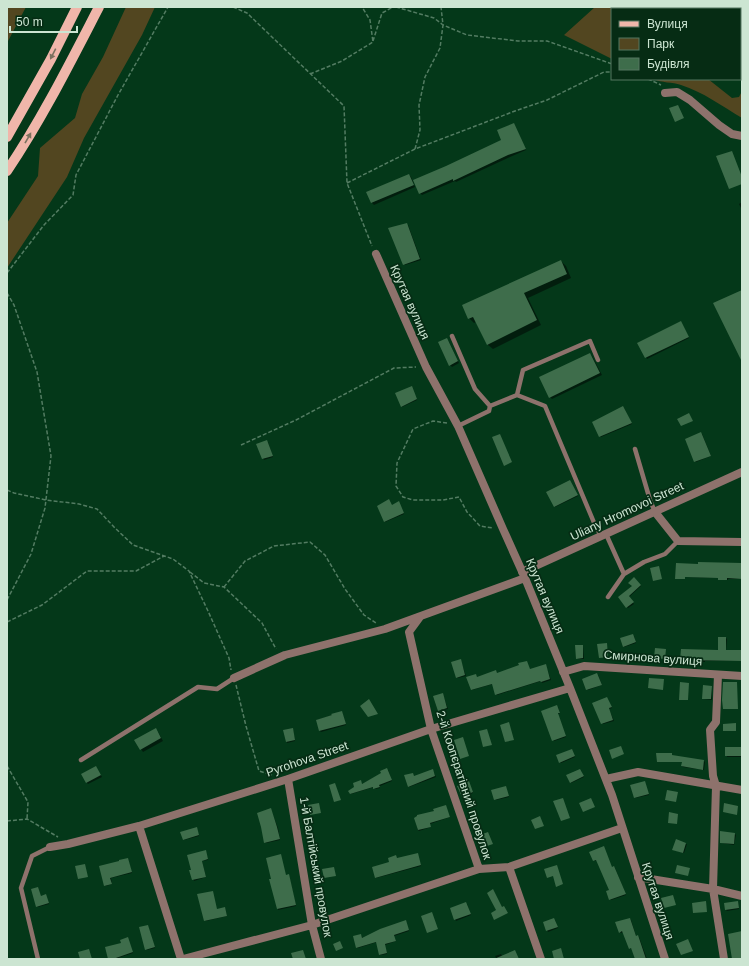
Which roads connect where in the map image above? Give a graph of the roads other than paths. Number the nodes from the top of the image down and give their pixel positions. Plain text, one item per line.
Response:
1 (77, 7) edge
2 (99, 7) edge
3 (665, 93) dead end
4 (742, 136) edge
5 (7, 137) edge
6 (7, 171) edge
7 (376, 254) road end
8 (452, 336) dead end
9 (598, 360) dead end
10 (517, 395) junction
11 (490, 406) junction
12 (458, 426) junction
13 (635, 449) dead end
14 (742, 472) edge
15 (655, 512) junction
16 (603, 535) junction
17 (678, 541) junction
18 (742, 542) edge
19 (624, 574) junction
20 (524, 575) junction
21 (608, 597) dead end
22 (420, 617) junction
23 (563, 672) junction
24 (718, 675) junction
25 (742, 676) edge
26 (234, 678) joint
27 (570, 688) junction
28 (431, 729) junction
29 (81, 760) dead end
30 (288, 779) junction
31 (606, 779) junction
32 (716, 786) junction
33 (742, 790) edge
34 (139, 826) junction
35 (622, 828) junction
36 (50, 847) joint
37 (509, 867) junction
38 (479, 870) junction
39 (638, 877) junction
40 (713, 889) junction
41 (742, 896) edge
42 (312, 924) junction
43 (38, 959) edge
44 (182, 959) edge
45 (321, 959) edge
46 (541, 959) edge
47 (664, 959) edge
48 (724, 959) edge

1 -> 5 main road
6 -> 2 main road
3 - 4 street
7 - 12 street, Крутая вулиця
8 - 11 lane
9 - 10 lane
10 - 11 lane
10 - 16 lane
11 - 12 lane
12 - 20 street, Крутая вулиця
13 - 15 lane
14 - 15 street, Uliany Hromovoi Street
15 - 16 street, Uliany Hromovoi Street
15 - 17 street
16 - 19 lane
16 - 20 street, Uliany Hromovoi Street
17 - 18 street
17 - 19 lane
19 - 21 lane
20 - 22 street, Uliany Hromovoi Street
20 - 23 street, Крутая вулиця
22 - 26 street, Uliany Hromovoi Street
22 - 28 street, 2-й Коопєратівний провулок
23 - 24 street, Смирнова вулиця
23 - 27 street, Крутая вулиця
24 - 25 street, Смирнова вулиця
24 - 32 street
26 - 29 lane
27 - 28 street, Pyrohova Street
27 - 31 street, Крутая вулиця
28 - 30 street, Pyrohova Street
28 - 38 street, 2-й Коопєратівний провулок
30 - 34 street, Pyrohova Street
30 - 42 street, 1-й Балтійський провулок
31 - 32 street
31 - 35 street, Крутая вулиця
32 - 33 street
32 - 40 street
34 - 36 street, Pyrohova Street
34 - 44 street
35 - 37 street
35 - 39 street, Крутая вулиця
36 - 43 lane
37 - 38 street
37 - 46 street, 2-й Коопєратівний провулок
38 - 42 street
39 - 40 street
39 - 47 street, Крутая вулиця
40 - 41 street
40 - 48 street
42 - 44 street
42 - 45 street, 1-й Балтійський провулок

